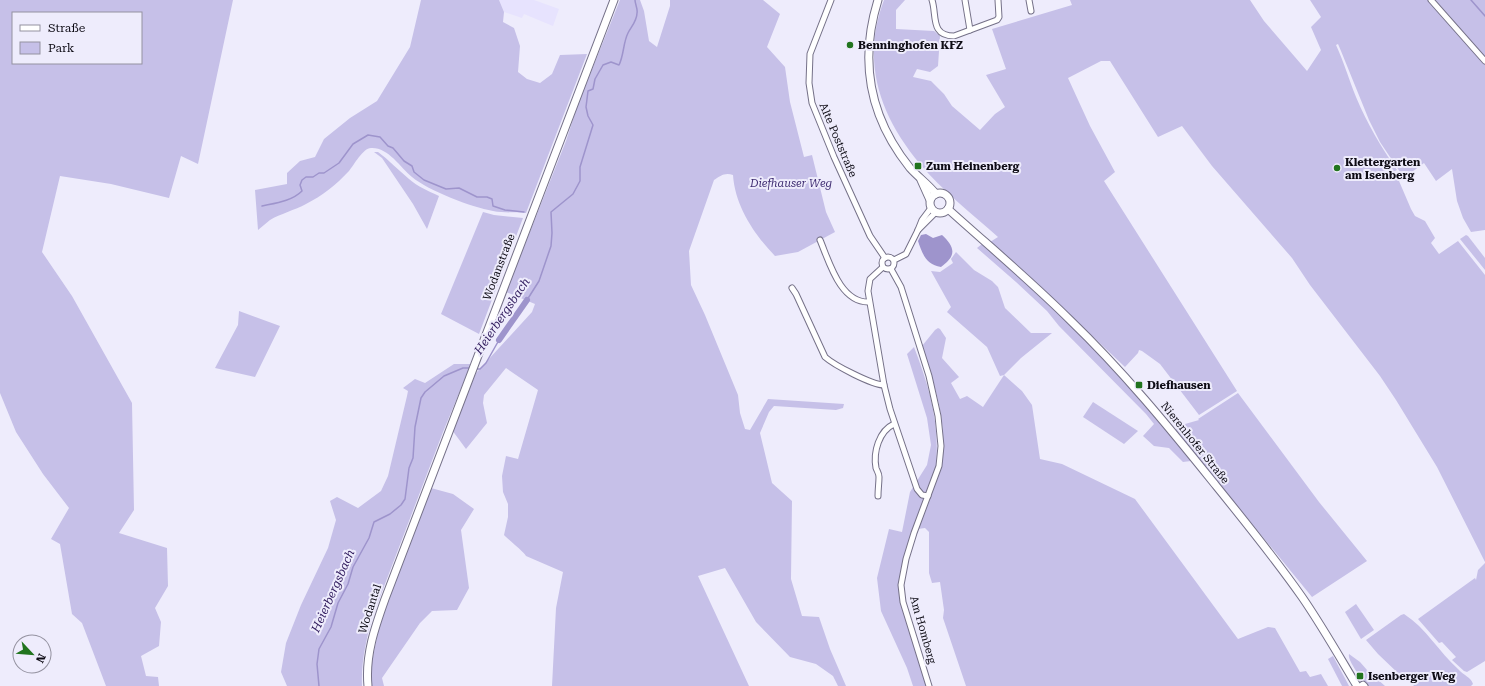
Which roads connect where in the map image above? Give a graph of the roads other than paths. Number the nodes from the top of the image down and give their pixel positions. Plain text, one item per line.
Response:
1 (614, 0) edge
2 (830, 0) edge
3 (878, 0) edge
4 (932, 0) edge
5 (965, 0) edge
6 (998, 0) edge
7 (1030, 0) edge
8 (1431, 0) edge
9 (1031, 11) dead end
10 (970, 30) junction
11 (1485, 61) edge
12 (920, 179) junction
13 (936, 194) junction
14 (930, 200) junction
15 (948, 209) junction
16 (933, 211) junction
17 (820, 240) dead end
18 (885, 258) junction
19 (894, 260) junction
20 (883, 267) junction
21 (891, 269) junction
22 (792, 288) dead end
23 (869, 302) junction
24 (884, 385) junction
25 (894, 424) junction
26 (878, 496) dead end
27 (928, 496) junction
28 (406, 542) joint
29 (368, 686) edge
30 (928, 686) edge
31 (1358, 686) edge
32 (1365, 686) edge

1 - 28 main road, Wodanstraße
2 - 18 street, Alte Poststraße
3 - 12 main road
4 - 10 street
5 - 10 street
6 - 10 street
7 - 9 street
8 - 11 street
12 - 13 main road
12 - 14 main road
13 - 14 main road
13 - 15 main road
14 - 16 main road
15 - 16 main road
15 - 31 main road, Nierenhofer Straße
16 - 19 street
17 - 23 street
18 - 19 street
18 - 20 street
19 - 21 street
20 - 21 street
20 - 23 street
21 - 27 street
22 - 24 street
23 - 24 street
24 - 25 street
25 - 26 street
25 - 27 street
27 - 30 street, Am Homberg
28 - 29 main road, Wodantal
31 - 32 street

